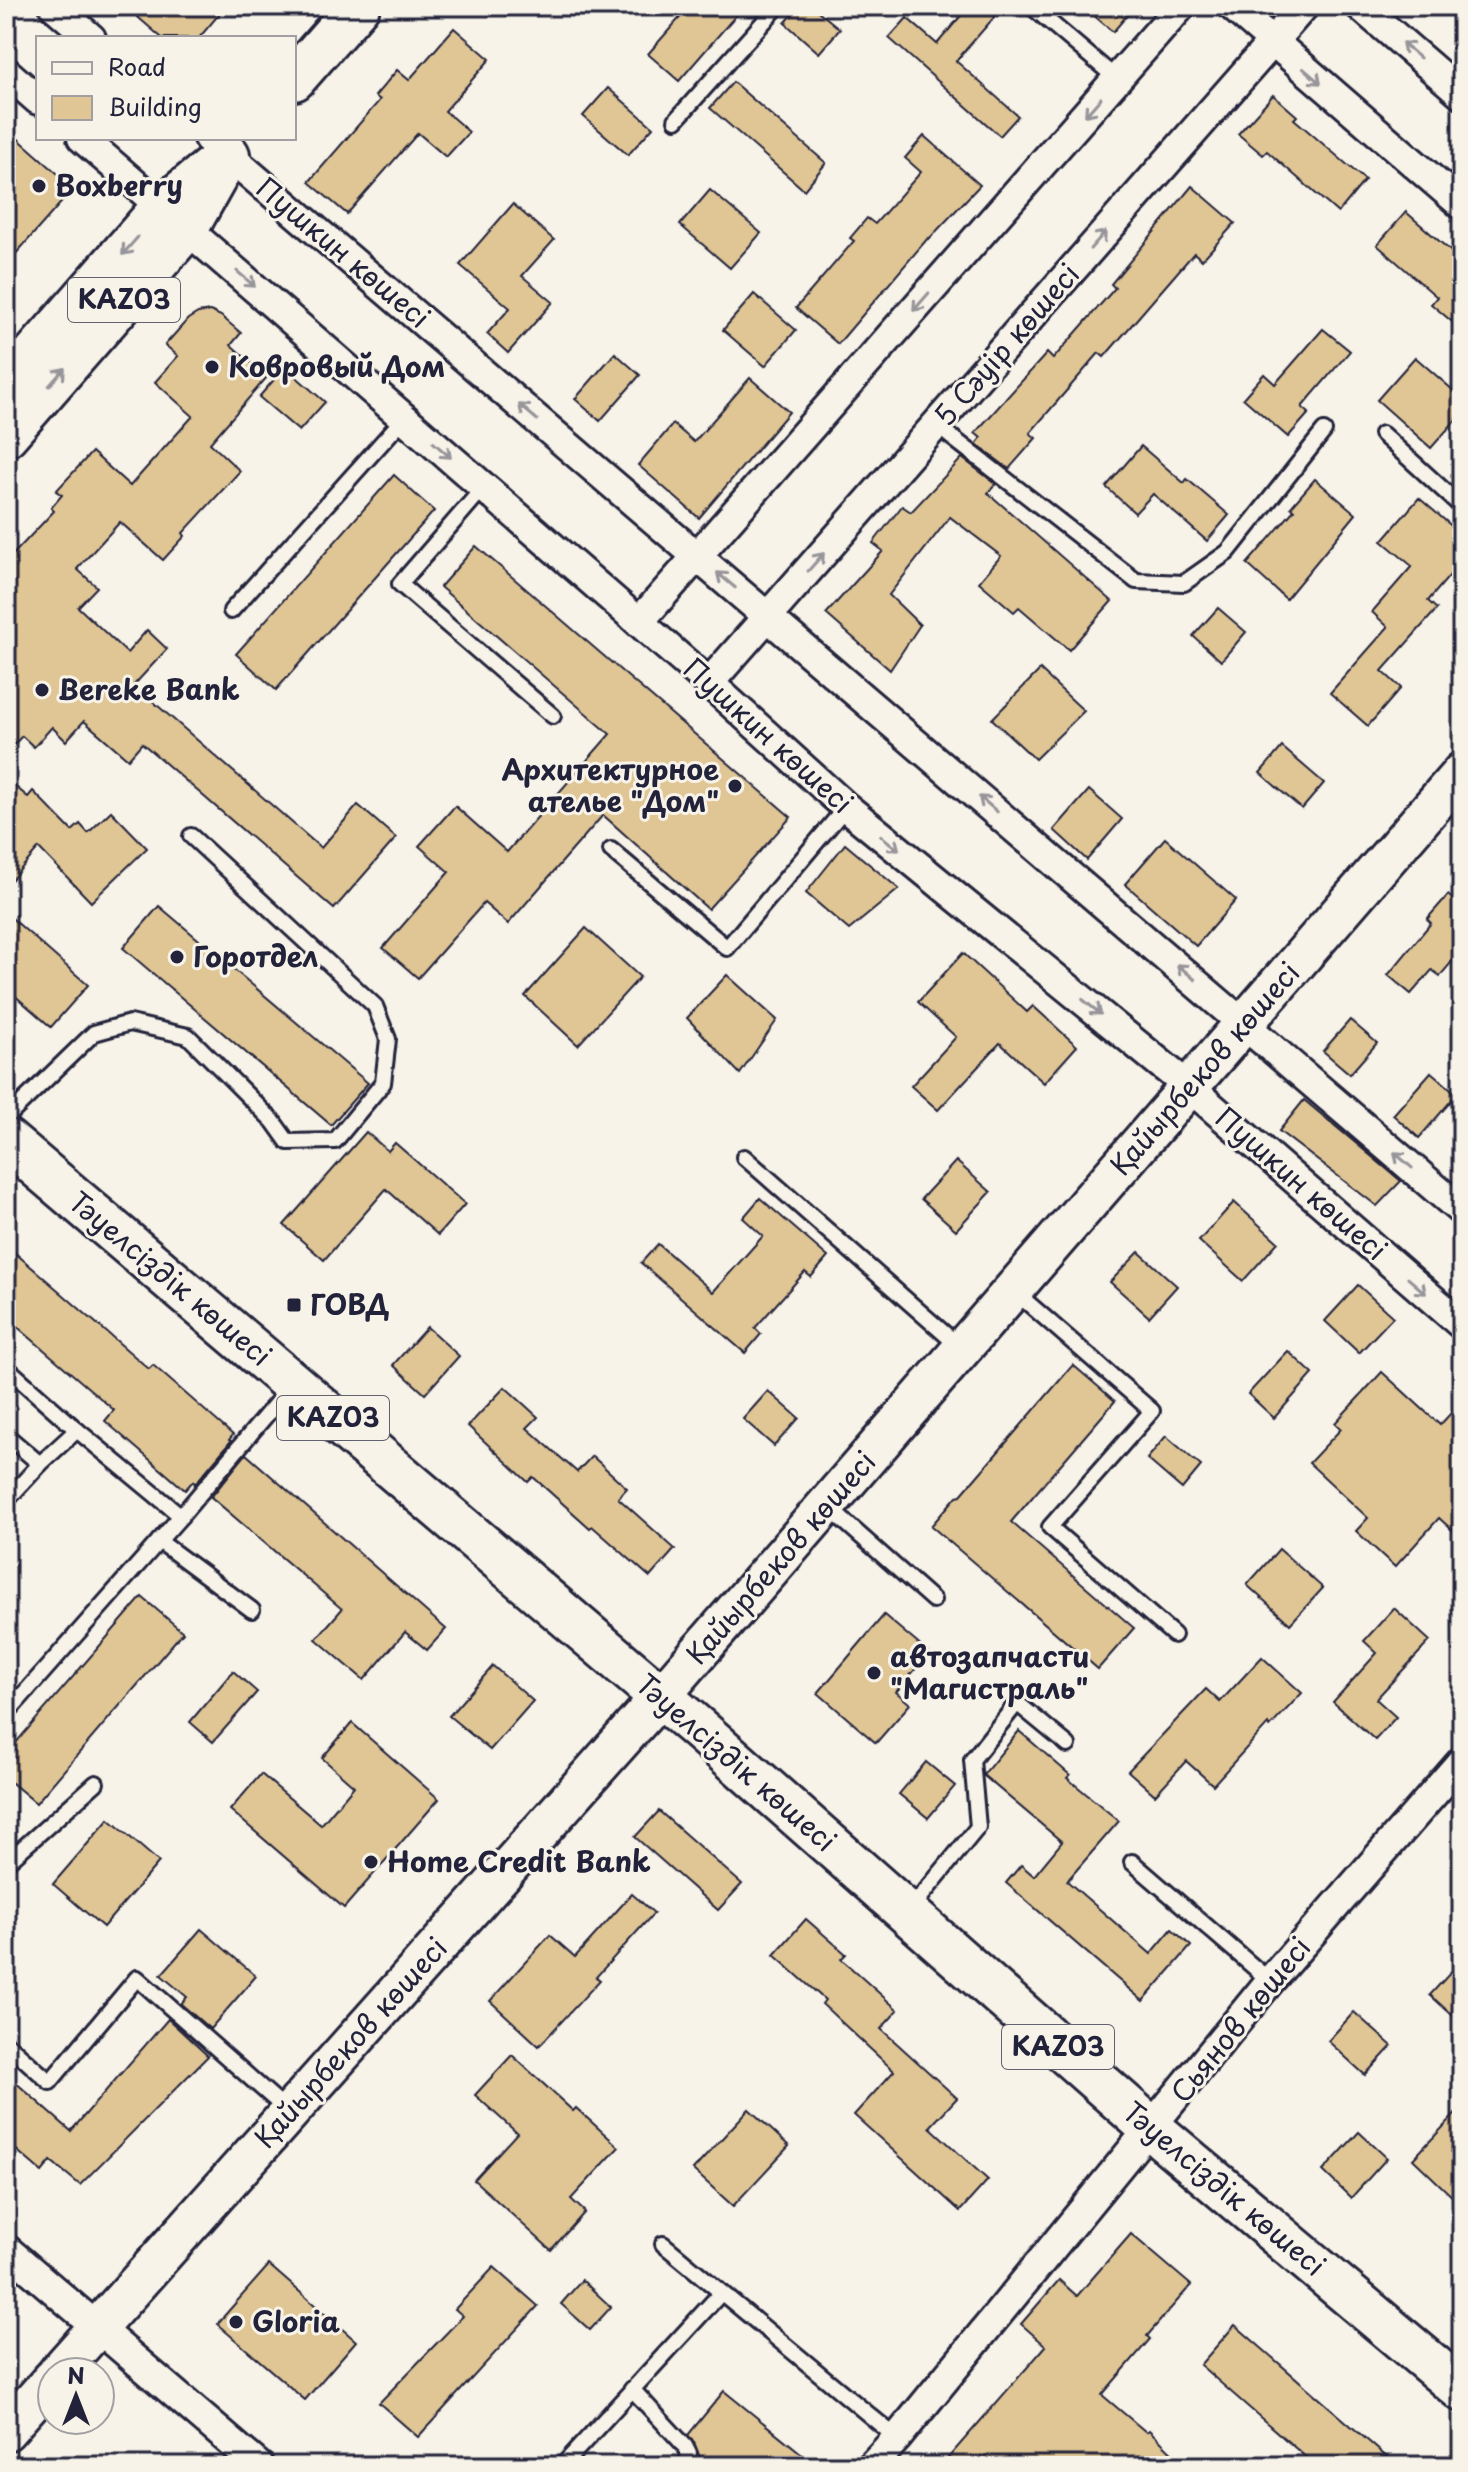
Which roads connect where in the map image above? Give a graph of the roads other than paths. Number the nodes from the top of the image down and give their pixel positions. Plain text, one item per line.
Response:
1 (54, 6) edge
2 (358, 6) edge
3 (778, 6) edge
4 (1031, 6) edge
5 (1181, 6) edge
6 (1232, 6) edge
7 (1304, 6) edge
8 (1360, 6) edge
9 (89, 36) edge
10 (1273, 41) junction
11 (6, 72) edge
12 (296, 77) edge
13 (1117, 79) junction
14 (1462, 94) edge
15 (36, 98) edge
16 (676, 120) dead end
17 (84, 140) edge
18 (226, 144) edge
19 (1462, 205) edge
20 (175, 218) junction
21 (6, 387) edge
22 (404, 418) junction
23 (936, 425) junction
24 (1324, 431) dead end
25 (1382, 434) dead end
26 (6, 435) edge
27 (484, 487) junction
28 (1462, 507) edge
29 (698, 556) junction
30 (231, 611) dead end
31 (768, 616) junction
32 (639, 622) junction
33 (709, 683) junction
34 (553, 716) dead end
35 (1462, 772) edge
36 (846, 807) junction
37 (191, 836) dead end
38 (611, 850) dead end
39 (1245, 1023) junction
40 (1189, 1087) junction
41 (6, 1118) edge
42 (6, 1140) edge
43 (744, 1157) dead end
44 (1462, 1211) edge
45 (1013, 1290) junction
46 (1462, 1325) edge
47 (962, 1349) junction
48 (6, 1367) edge
49 (293, 1383) junction
50 (77, 1430) junction
51 (6, 1435) edge
52 (40, 1464) junction
53 (6, 1501) edge
54 (826, 1506) junction
55 (181, 1516) junction
56 (159, 1541) junction
57 (933, 1600) dead end
58 (252, 1610) dead end
59 (1174, 1635) dead end
60 (661, 1696) junction
61 (6, 1714) edge
62 (1068, 1745) dead end
63 (1462, 1761) edge
64 (96, 1783) dead end
65 (1132, 1862) dead end
66 (6, 1863) edge
67 (907, 1914) junction
68 (1270, 1981) junction
69 (6, 2043) edge
70 (289, 2113) junction
71 (1152, 2129) junction
72 (663, 2244) dead end
73 (6, 2249) edge
74 (721, 2293) junction
75 (98, 2326) junction
76 (72, 2356) edge
77 (632, 2389) junction
78 (1462, 2390) edge
79 (36, 2397) edge
80 (6, 2431) edge
81 (897, 2438) junction
82 (259, 2466) edge
83 (562, 2466) edge
84 (687, 2466) edge
85 (871, 2466) edge

1 - 9 street
2 - 12 main road
3 - 16 lane
4 - 13 lane
5 - 13 street
6 - 10 street
7 - 10 street, 5 Сәуір көшесі
14 -> 8 street
10 -> 19 street
23 -> 10 street, 5 Сәуір көшесі
11 - 15 street
13 -> 29 street
17 - 20 street, Пушкин көшесі
18 - 20 main road, KАZ03
29 -> 18 street, Пушкин көшесі
20 -> 21 main road, KАZ03
20 -> 22 street, Пушкин көшесі
26 -> 20 main road, KАZ03
22 -> 27 street, Пушкин көшесі
22 - 30 lane
23 - 24 lane
31 -> 23 street, 5 Сәуір көшесі
25 - 28 lane
27 - 32 street, Пушкин көшесі
27 - 34 lane
31 -> 29 street, Пушкин көшесі
29 - 32 street
31 - 33 street, 5 Сәуір көшесі
39 -> 31 street, Пушкин көшесі
32 - 33 street, Пушкин көшесі
33 - 36 street, Пушкин көшесі
35 - 39 main road, Қайырбеков көшесі
36 - 38 lane
36 -> 40 street, Пушкин көшесі
37 - 41 lane
39 - 40 main road, Қайырбеков көшесі
44 -> 39 street, Пушкин көшесі
40 - 45 main road, Қайырбеков көшесі
40 -> 46 street, Пушкин көшесі
42 - 49 main road, Тәуелсіздік көшесі / KАZ03
43 - 47 lane
45 - 47 main road, Қайырбеков көшесі
45 - 59 lane
47 - 54 main road, Қайырбеков көшесі
48 - 50 lane
49 - 55 lane
49 - 60 main road, Тәуелсіздік көшесі / KАZ03
50 - 52 lane
50 - 55 lane
51 - 52 lane
52 - 53 lane
54 - 57 lane
54 - 60 main road, Қайырбеков көшесі
55 - 56 lane
56 - 58 lane
56 - 61 lane
60 - 67 main road, Тәуелсіздік көшесі / KАZ03
60 - 70 main road, Қайырбеков көшесі
62 - 67 lane
63 - 68 street, Сьянов көшесі
64 - 66 lane
65 - 68 lane
67 - 71 main road, Тәуелсіздік көшесі / KАZ03
68 - 71 street, Сьянов көшесі
69 - 70 lane
70 - 75 main road, Қайырбеков көшесі
71 - 78 main road, Тәуелсіздік көшесі / KАZ03
71 - 81 street, Сьянов көшесі
72 - 74 lane
73 - 75 street
74 - 77 lane
74 - 81 lane
75 - 76 main road, Қайырбеков көшесі
75 - 82 street
77 - 83 lane
77 - 84 lane
79 - 80 main road
81 - 85 street, Сьянов көшесі

